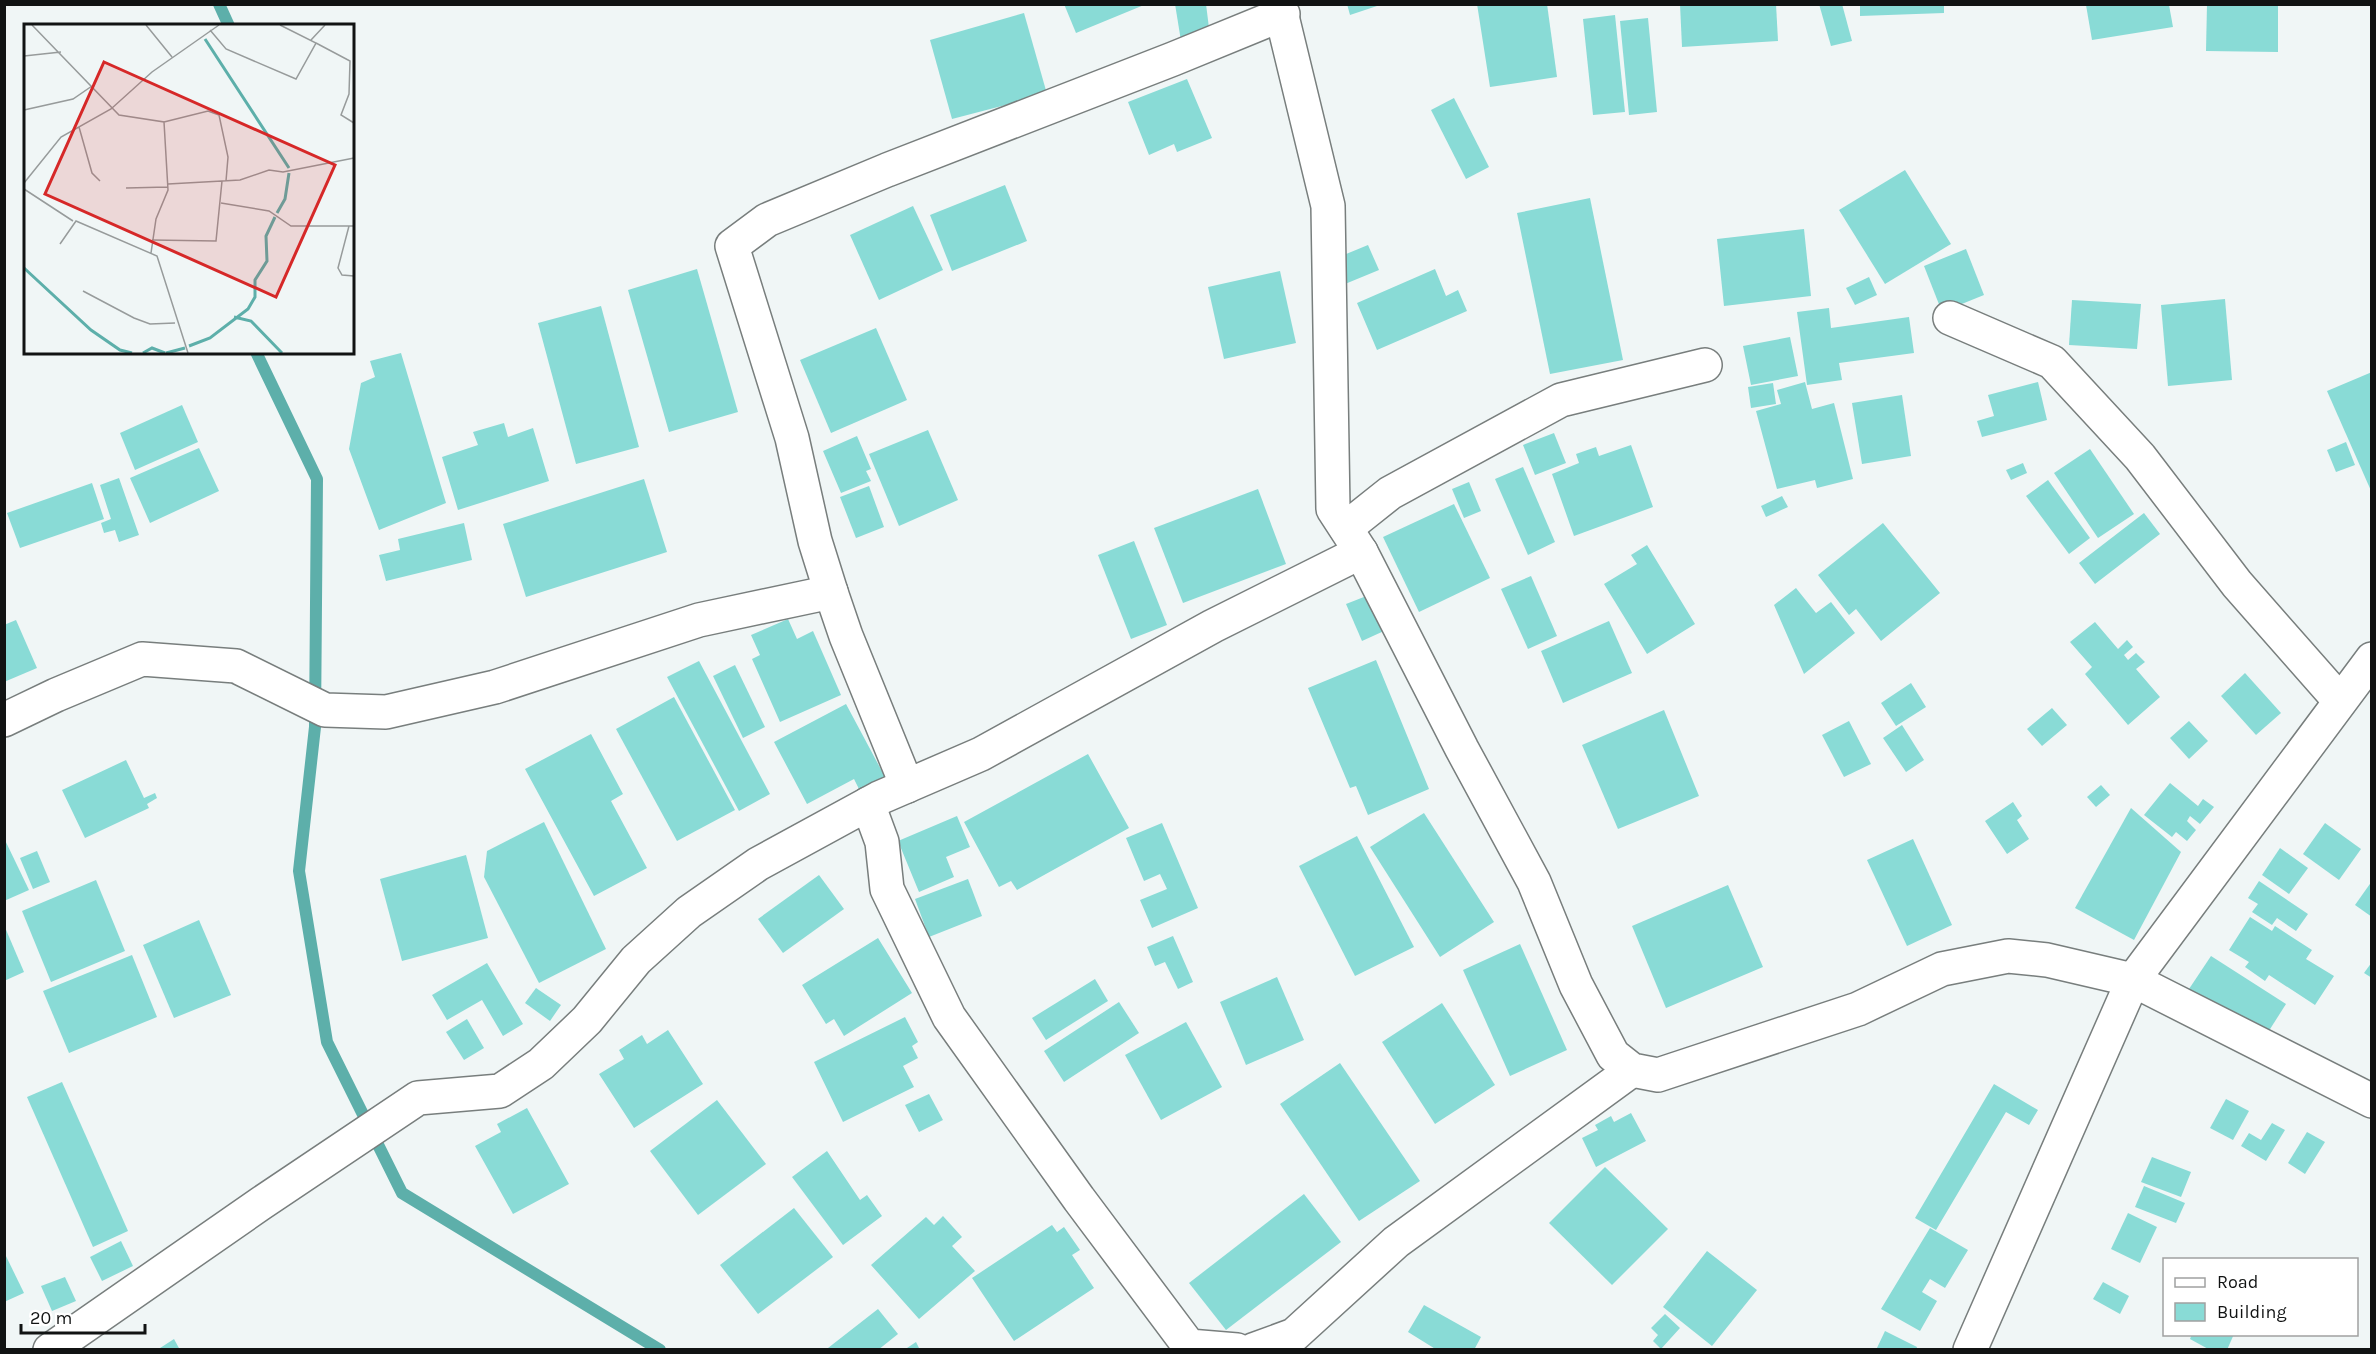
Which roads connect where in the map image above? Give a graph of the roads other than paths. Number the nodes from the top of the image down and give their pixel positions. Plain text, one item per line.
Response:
1 (1281, 9) edge
2 (1950, 318) dead end
3 (1705, 365) dead end
4 (1353, 540) junction
5 (831, 592) junction
6 (2372, 659) edge
7 (2340, 701) junction
8 (4, 720) edge
9 (907, 786) junction
10 (868, 804) junction
11 (2133, 980) junction
12 (1632, 1070) junction
13 (2372, 1101) edge
14 (50, 1350) edge
15 (1237, 1350) edge
16 (1253, 1350) edge
17 (1970, 1350) edge

1 - 4 street
1 - 5 street
2 - 7 street
3 - 4 street
4 - 9 street
4 - 12 street
5 - 8 street
5 - 9 street
6 - 7 street
7 - 11 street
9 - 10 street
10 - 14 street
10 - 15 street
11 - 12 street
11 - 13 street
11 - 17 street
12 - 16 street

